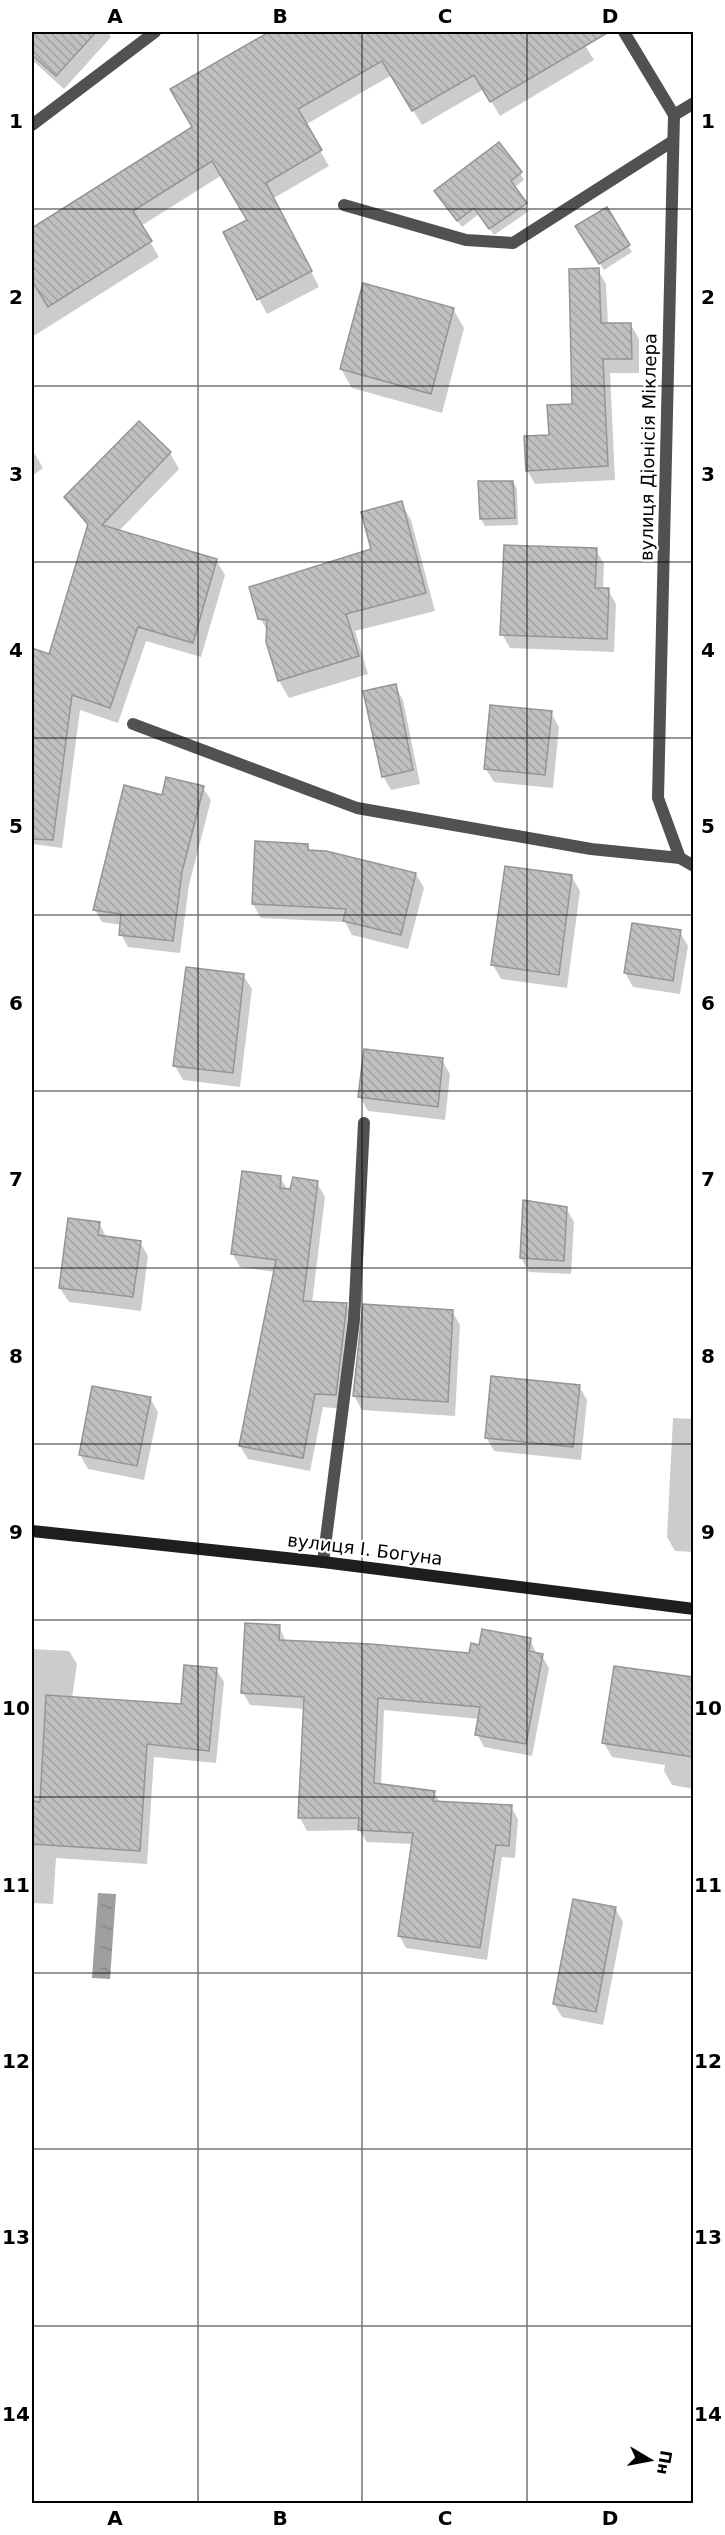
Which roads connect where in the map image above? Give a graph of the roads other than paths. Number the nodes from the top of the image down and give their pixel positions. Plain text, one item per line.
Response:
1 (154, 32) edge
2 (624, 32) edge
3 (693, 103) edge
4 (674, 115) junction
5 (32, 125) edge
6 (673, 141) junction
7 (344, 205) dead end
8 (133, 724) dead end
9 (680, 858) junction
10 (693, 866) edge
11 (364, 1124) dead end
12 (32, 1531) edge
13 (323, 1562) junction
14 (693, 1610) edge

1 - 5 street
2 - 4 street
3 - 4 street
4 - 6 street, вулиця Діонісія Міклера
6 - 7 street
6 - 9 street, вулиця Діонісія Міклера
8 - 9 street
9 - 10 street
11 - 13 street
12 - 13 street, вулиця І. Богуна
13 - 14 street, вулиця І. Богуна

